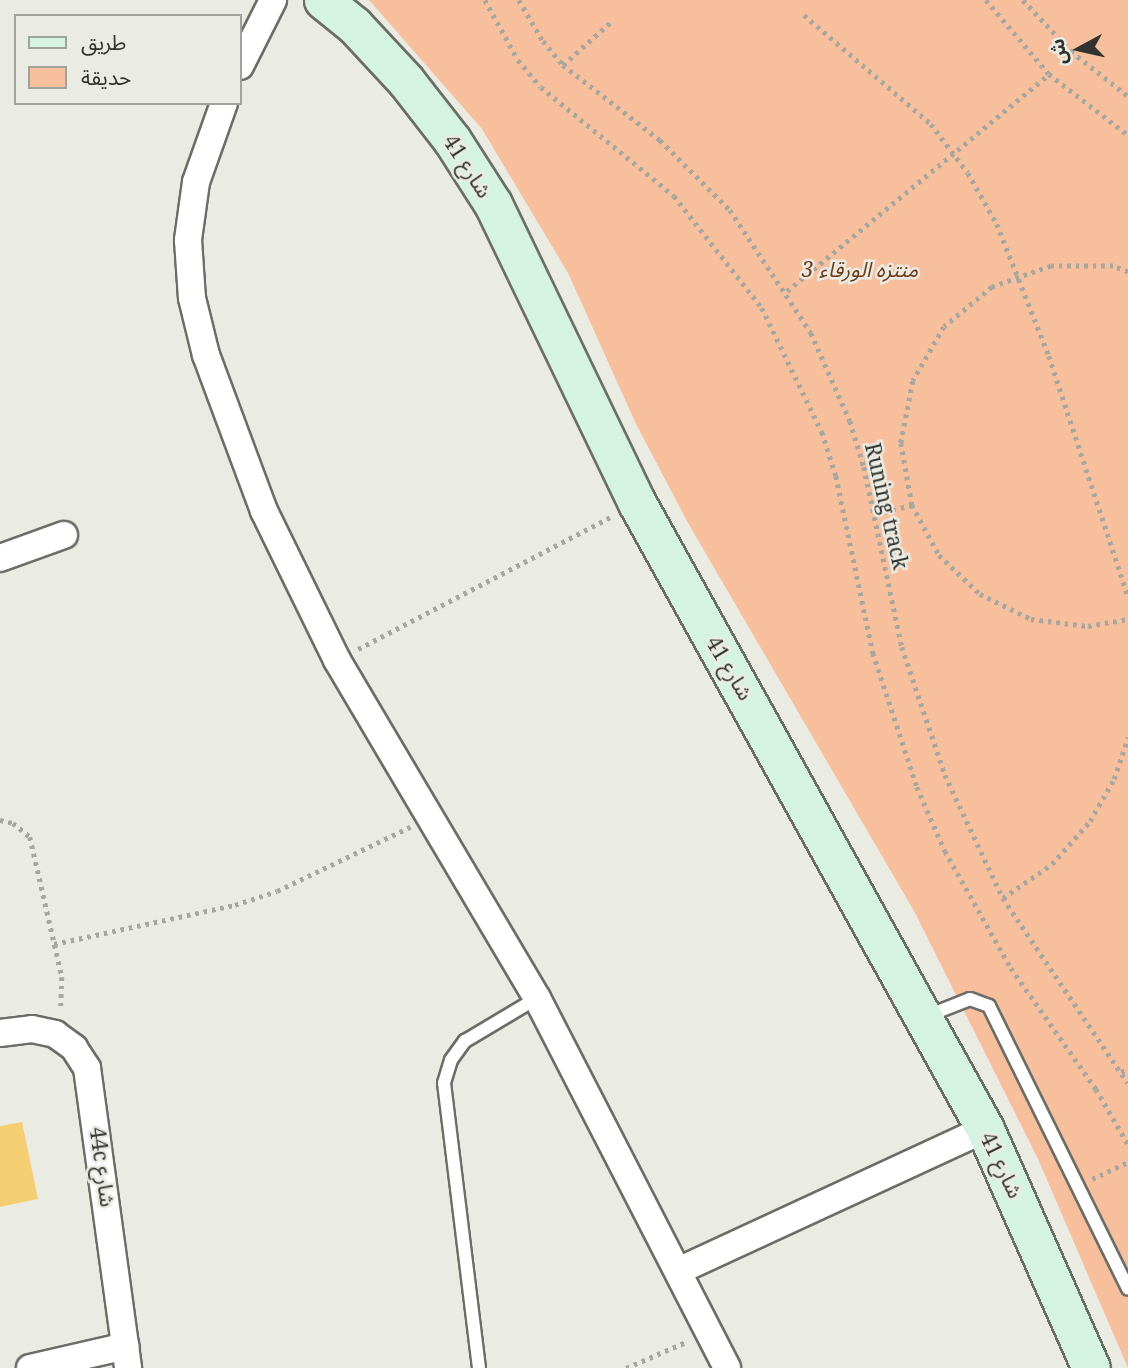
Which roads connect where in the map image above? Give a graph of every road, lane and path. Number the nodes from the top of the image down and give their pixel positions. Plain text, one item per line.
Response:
1 (273, 0) edge
2 (323, 0) edge
3 (485, 0) edge
4 (519, 0) edge
5 (986, 0) edge
6 (1023, 0) edge
7 (804, 15) dead end
8 (613, 20) dead end
9 (242, 62) edge
10 (563, 65) junction
11 (1049, 74) junction
12 (1128, 96) edge
13 (222, 105) edge
14 (1128, 135) edge
15 (954, 155) junction
16 (1128, 272) edge
17 (1018, 277) junction
18 (787, 291) junction
19 (637, 503) junction
20 (912, 505) junction
21 (876, 514) junction
22 (64, 535) dead end
23 (0, 558) edge
24 (1128, 597) edge
25 (1128, 618) edge
26 (337, 660) junction
27 (1128, 737) edge
28 (430, 818) junction
29 (0, 820) edge
30 (1003, 898) junction
31 (54, 944) junction
32 (537, 998) junction
33 (926, 1016) junction
34 (0, 1033) edge
35 (55, 1034) junction
36 (1128, 1069) edge
37 (1121, 1072) junction
38 (1128, 1083) edge
39 (985, 1129) junction
40 (1128, 1144) edge
41 (1128, 1162) edge
42 (1078, 1186) junction
43 (680, 1270) junction
44 (1128, 1289) edge
45 (710, 1332) junction
46 (127, 1357) edge
47 (30, 1368) edge
48 (479, 1368) edge
49 (626, 1368) edge
50 (727, 1368) edge
51 (1091, 1368) edge

1 - 9 street
2 - 19 street, شارع 41
3 - 40 path
4 - 10 path, Runing track
5 - 11 path
6 - 12 path
7 - 15 path
8 - 10 path
10 - 18 path, Runing track
11 - 14 path
11 - 15 path
13 - 26 street
15 - 17 path
15 - 18 path
16 - 17 path
17 - 20 path
17 - 24 path
18 - 21 path, Runing track
19 - 26 path
19 - 33 street, شارع 41
20 - 21 path
20 - 25 path
21 - 30 path, Runing track
22 - 23 street
26 - 28 street
27 - 30 path
28 - 31 path
28 - 32 street
29 - 31 path
30 - 37 path, Runing track
31 - 35 path
32 - 43 street
32 - 48 lane
33 - 39 street, شارع 41
33 - 42 lane
34 - 35 street
35 - 46 street, 44c شارع
36 - 37 path
37 - 38 path, Runing track
39 - 43 street
39 - 51 street, شارع 41
41 - 42 path
42 - 44 lane
43 - 45 street
45 - 49 path
45 - 50 street
46 - 47 street

